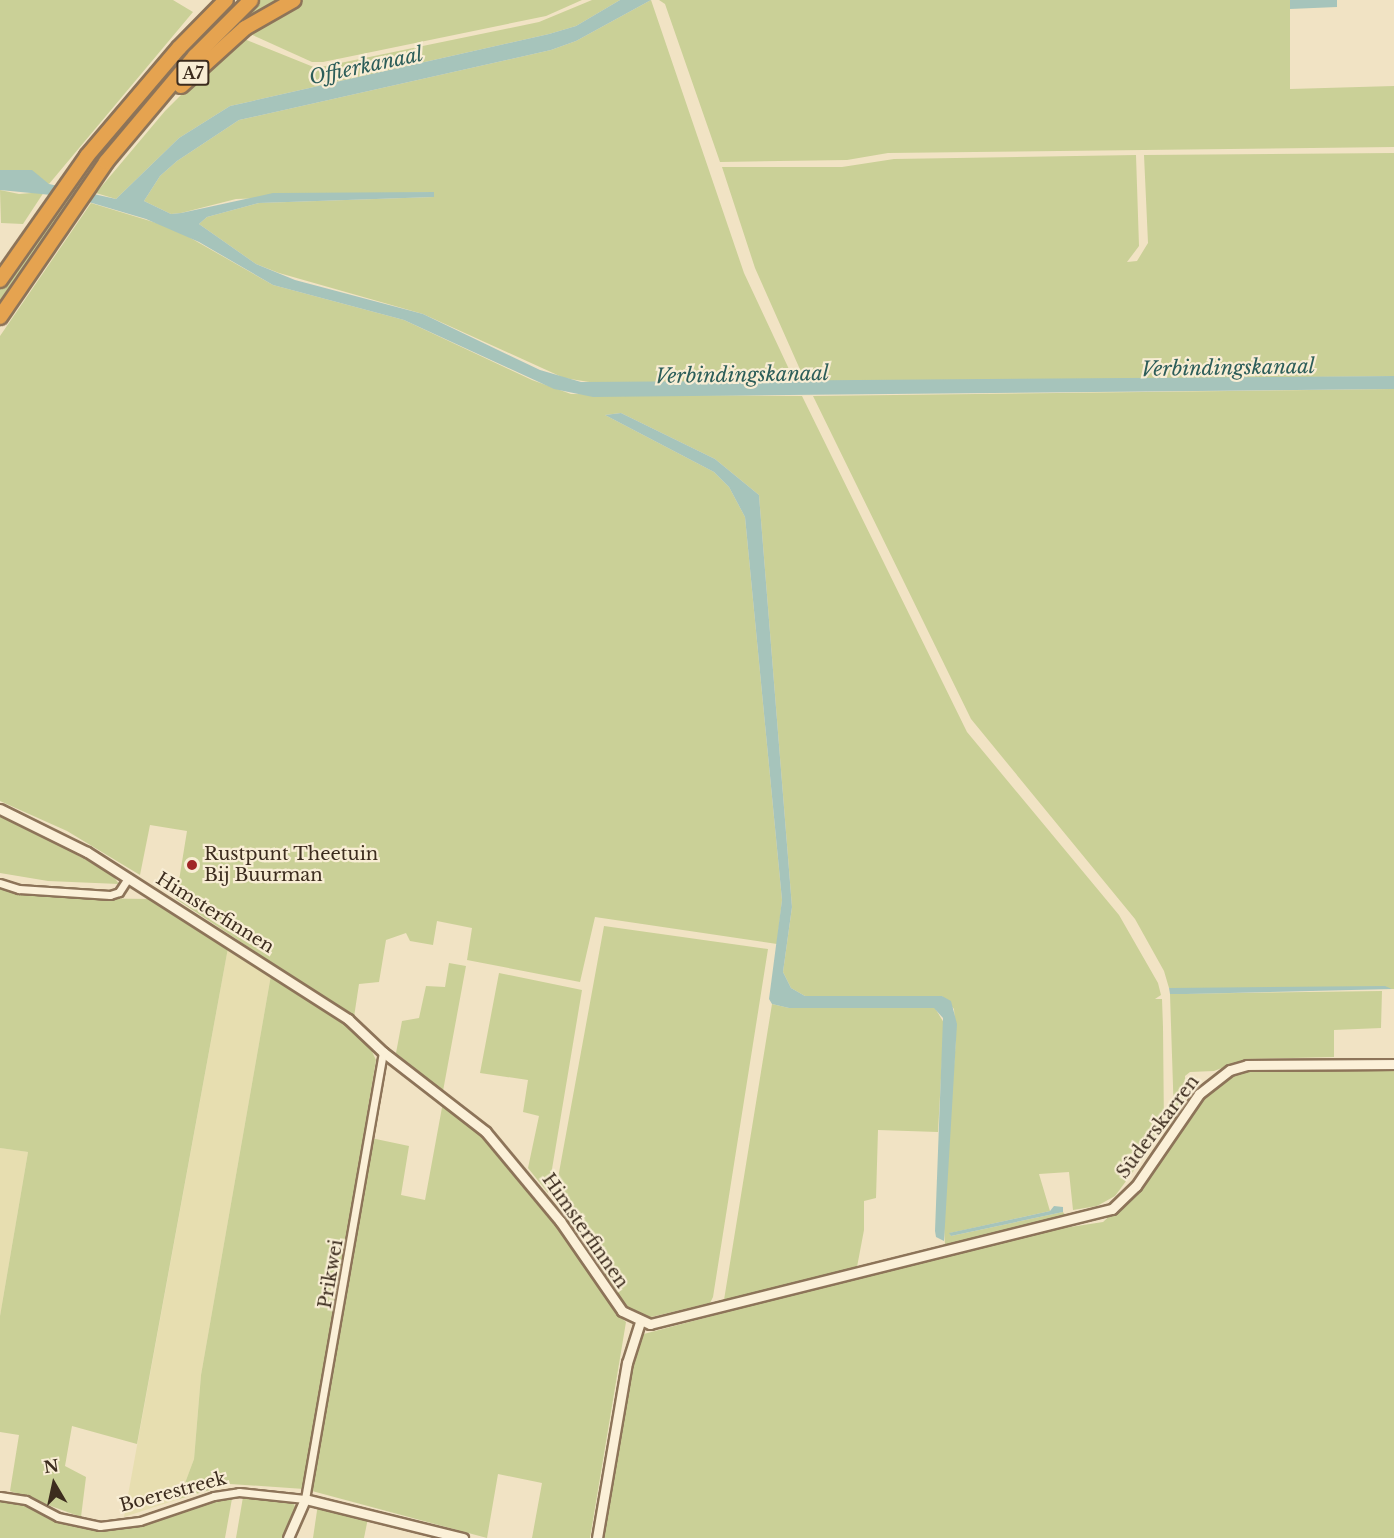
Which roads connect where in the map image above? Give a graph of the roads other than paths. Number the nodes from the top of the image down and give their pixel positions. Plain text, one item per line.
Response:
1 (226, 0) edge
2 (251, 0) edge
3 (294, 0) edge
4 (106, 162) junction
5 (0, 280) edge
6 (0, 317) edge
7 (0, 809) edge
8 (128, 878) junction
9 (0, 883) edge
10 (383, 1052) junction
11 (1394, 1064) edge
12 (639, 1322) junction
13 (0, 1496) edge
14 (304, 1499) junction
15 (288, 1538) edge
16 (463, 1538) edge
17 (597, 1538) edge

1 - 5 highway, A7
2 - 4 highway, A7
3 - 4 highway, A7
4 - 6 highway, A7
7 - 8 street, Himsterfinnen
8 - 9 street, Himsterfinnen
8 - 10 street, Himsterfinnen
10 - 12 street, Himsterfinnen
10 - 14 street, Prikwei
11 - 12 street, Sûderskarren
12 - 17 street
13 - 14 street, Boerestreek
14 - 15 street
14 - 16 street, Boerestreek

